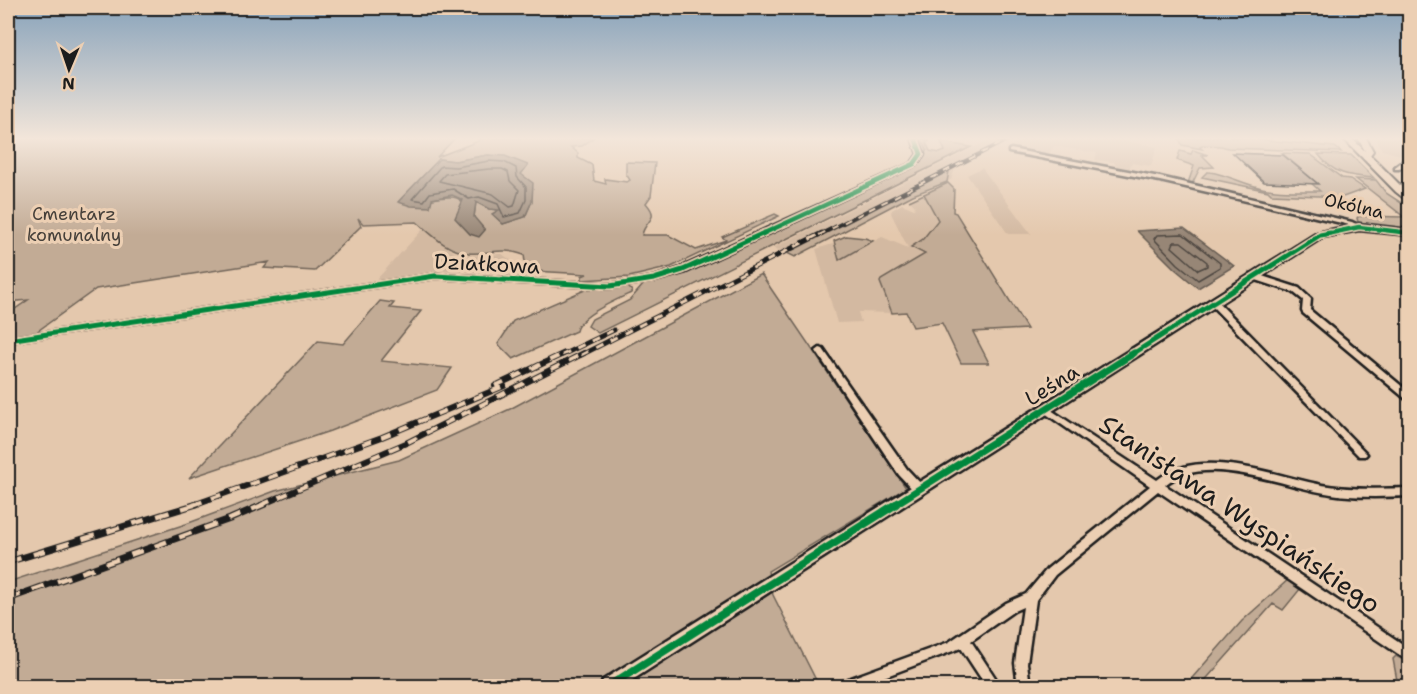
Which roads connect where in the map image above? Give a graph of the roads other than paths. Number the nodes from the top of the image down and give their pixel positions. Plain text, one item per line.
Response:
1 (900, 170) edge
2 (1107, 170) edge
3 (1380, 170) edge
4 (1410, 200) edge
5 (1359, 227) junction
6 (1410, 233) edge
7 (1253, 276) junction
8 (1213, 303) junction
9 (8, 340) edge
10 (820, 351) dead end
11 (1410, 398) edge
12 (1046, 409) junction
13 (1362, 454) dead end
14 (1156, 485) junction
15 (919, 489) junction
16 (1410, 492) edge
17 (1030, 598) junction
18 (963, 640) junction
19 (1410, 656) edge
20 (609, 687) edge
21 (845, 687) edge
22 (993, 687) edge
23 (1024, 687) edge

1 - 9 street, Działkowa
2 - 5 street, Okólna
3 - 4 main road
5 - 6 street, Okólna
5 - 7 street, Leśna
7 - 8 street, Leśna
7 - 11 street
8 - 12 street, Leśna
8 - 13 street
10 - 15 street
12 - 14 street, Stanisława Wyspiańskiego
12 - 15 street, Leśna
14 - 16 street
14 - 17 street
14 - 19 street, Stanisława Wyspiańskiego
15 - 20 street, Leśna
17 - 18 street
17 - 23 street
18 - 21 street
18 - 22 street

